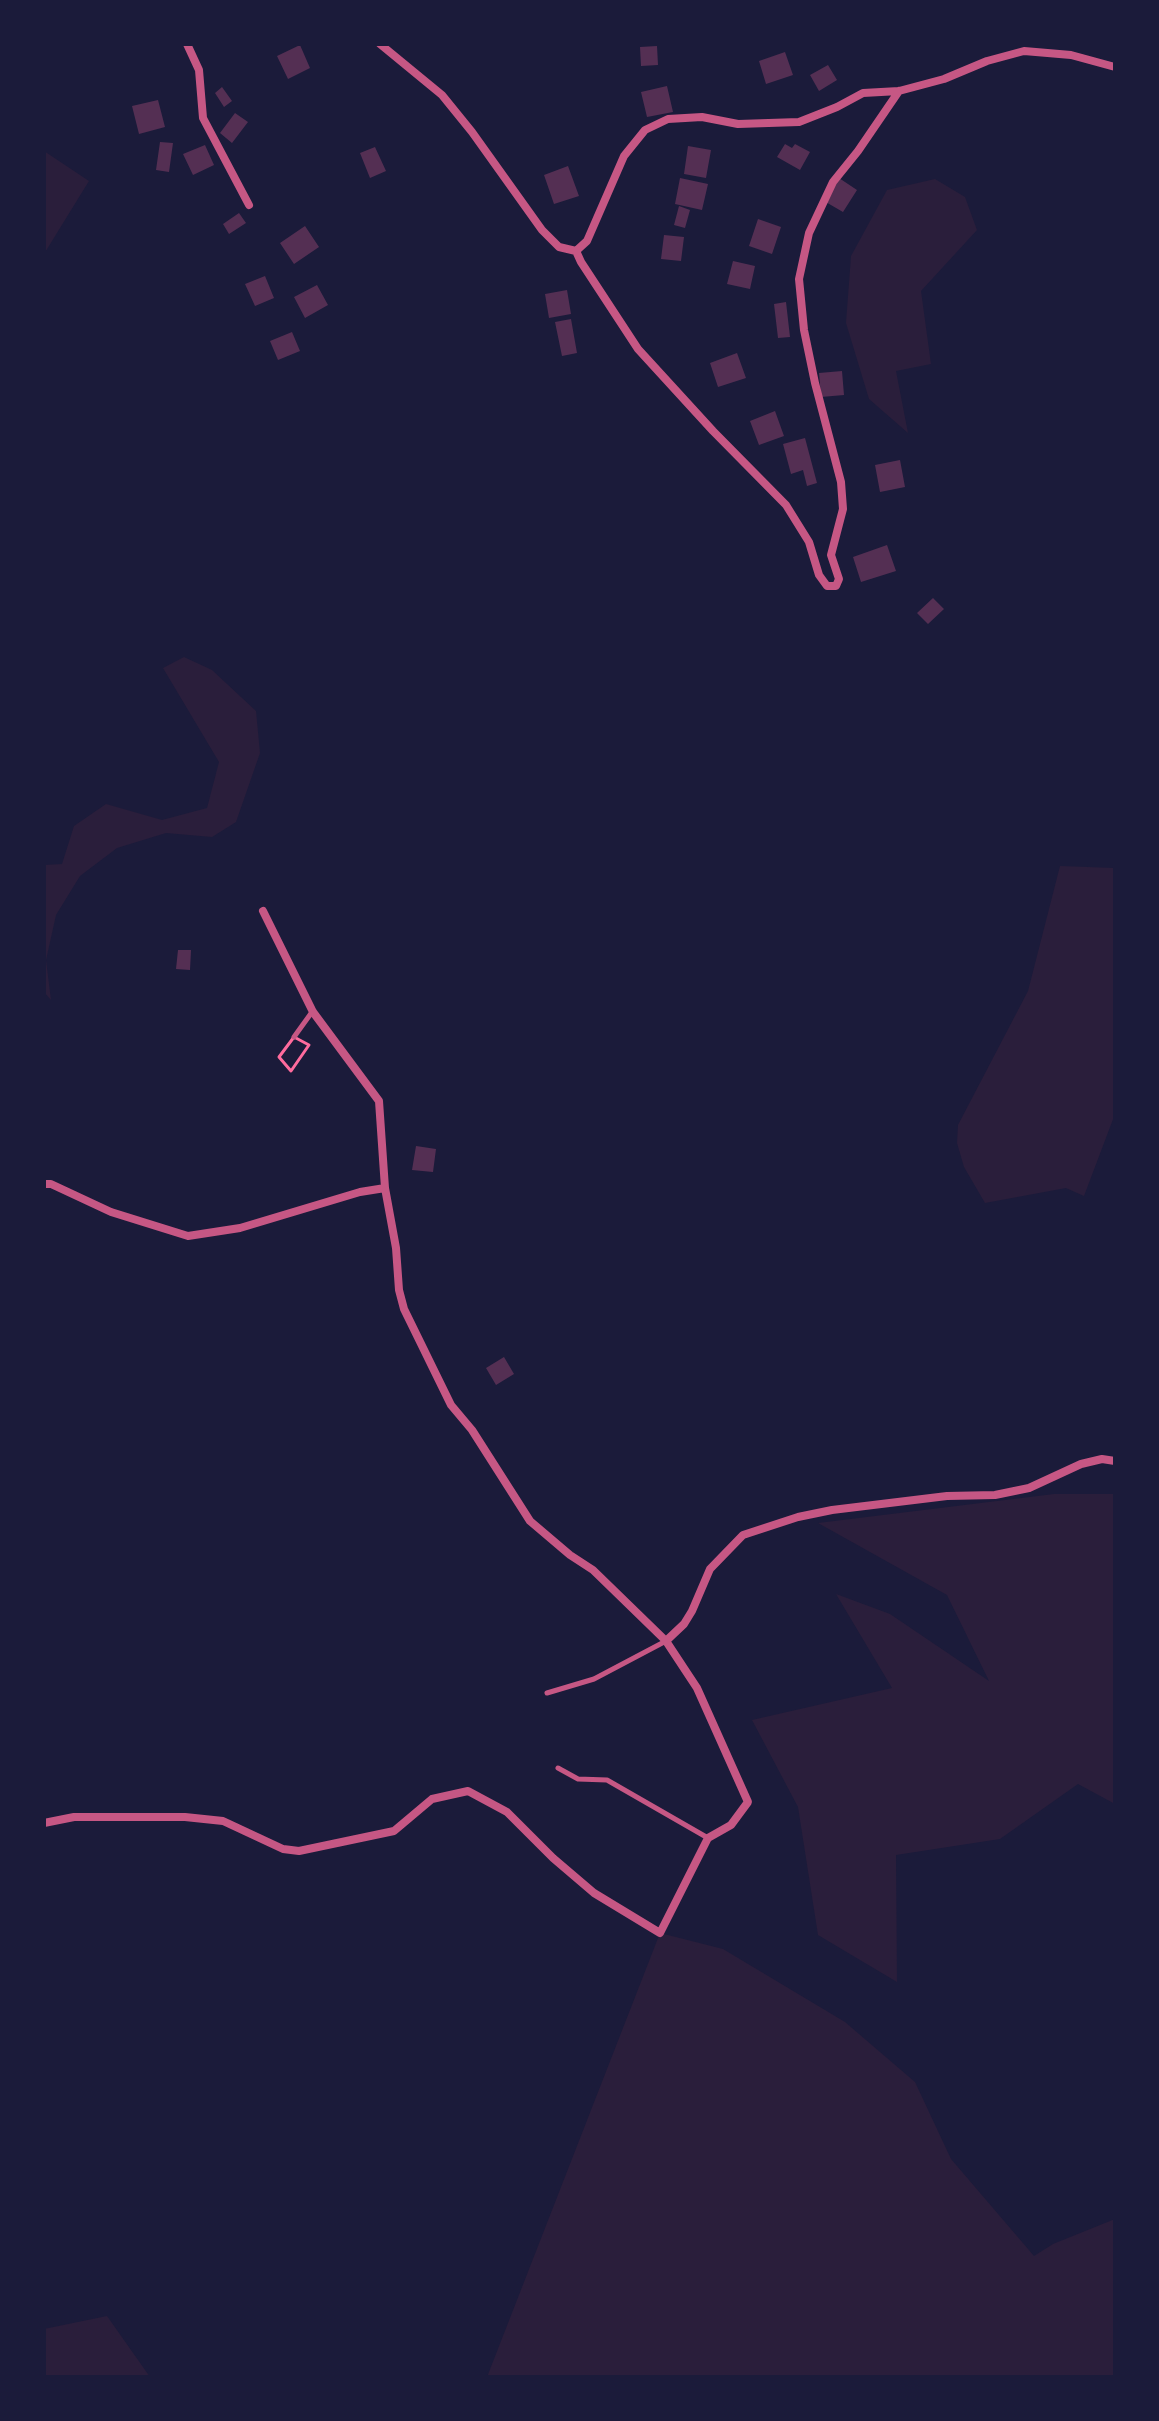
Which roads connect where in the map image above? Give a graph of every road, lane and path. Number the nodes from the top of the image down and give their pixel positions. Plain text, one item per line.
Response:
1 (187, 44) edge
2 (380, 44) edge
3 (1039, 44) edge
4 (1024, 51) junction
5 (1115, 67) edge
6 (899, 91) junction
7 (249, 205) dead end
8 (576, 251) junction
9 (263, 911) dead end
10 (313, 1012) junction
11 (294, 1037) junction
12 (44, 1184) edge
13 (385, 1188) junction
14 (1115, 1461) edge
15 (666, 1641) junction
16 (547, 1693) dead end
17 (558, 1768) dead end
18 (44, 1823) edge
19 (708, 1838) junction

1 - 7 street
2 - 8 street
3 - 4 street
4 - 5 street
4 - 6 street
6 - 8 street
6 - 8 street
9 - 10 street
10 - 11 lane
10 - 13 street
11 - 11 path
12 - 13 street
13 - 15 street
14 - 15 street
15 - 16 lane
15 - 19 street
17 - 19 lane
18 - 19 street

